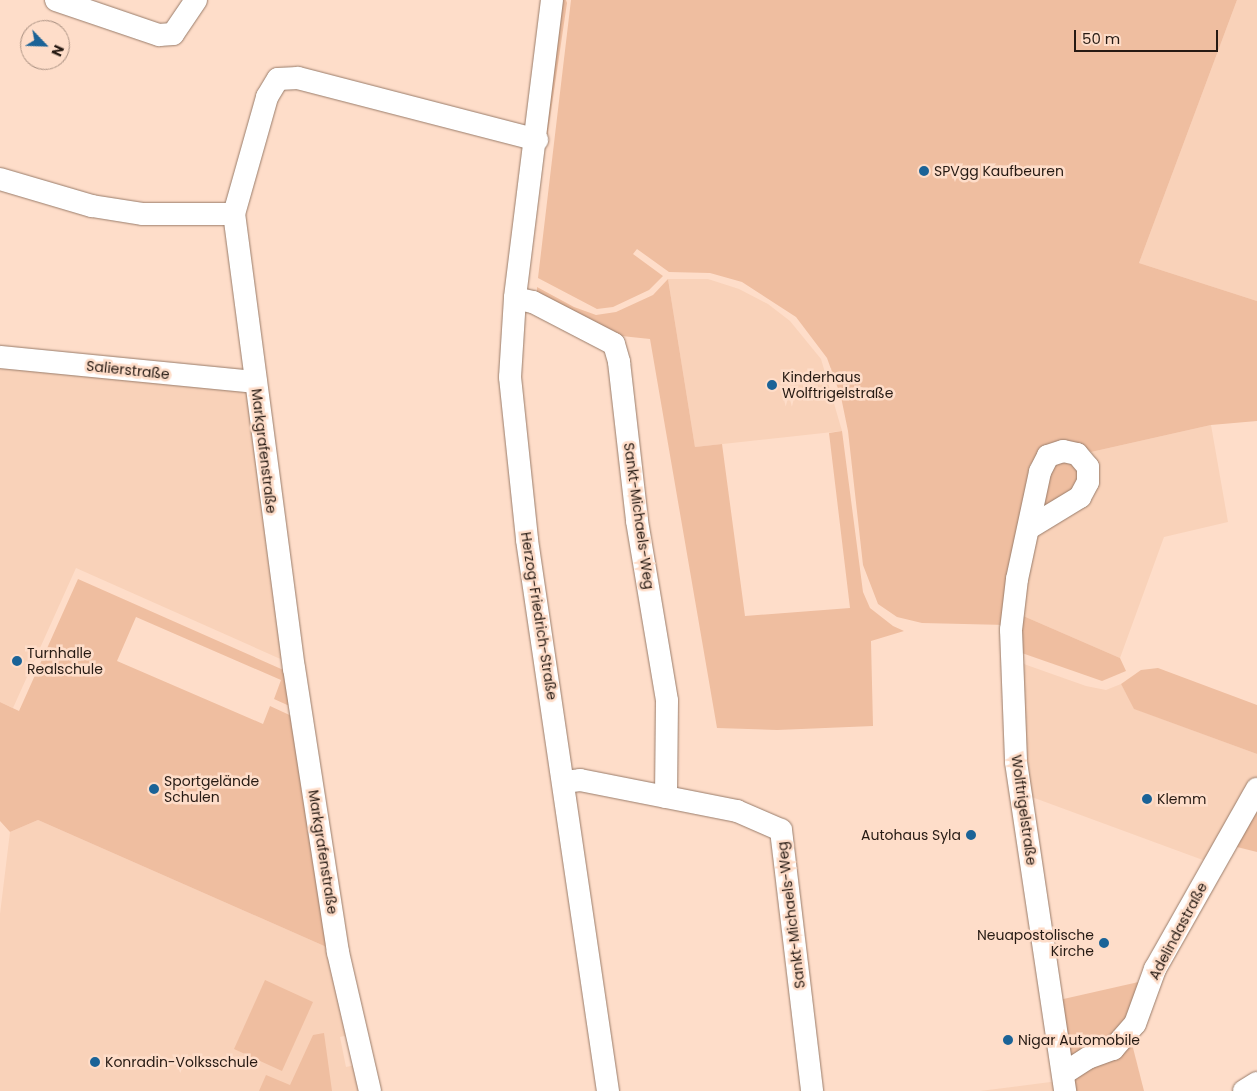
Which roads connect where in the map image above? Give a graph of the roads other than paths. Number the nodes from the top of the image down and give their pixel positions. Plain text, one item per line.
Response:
1 (56, 0) edge
2 (196, 0) edge
3 (552, 0) edge
4 (537, 140) junction
5 (0, 178) edge
6 (234, 214) junction
7 (515, 298) junction
8 (0, 357) edge
9 (256, 382) junction
10 (1029, 528) dead end
11 (564, 782) junction
12 (1257, 789) edge
13 (666, 797) junction
14 (1064, 1082) edge
15 (1257, 1083) edge
16 (370, 1091) edge
17 (608, 1091) edge
18 (812, 1091) edge
19 (1244, 1091) edge

1 - 2 street
3 - 4 street, Herzog-Friedrich-Straße
4 - 6 street, Markgrafenstraße
4 - 7 street, Herzog-Friedrich-Straße
5 - 6 street
6 - 9 street, Markgrafenstraße
7 - 11 street, Herzog-Friedrich-Straße
7 - 13 street, Sankt-Michaels-Weg
8 - 9 street, Salierstraße
9 - 16 street, Markgrafenstraße
10 - 14 street, Wolftrigelstraße
11 - 13 street, Sankt-Michaels-Weg
11 - 17 street, Herzog-Friedrich-Straße
12 - 14 street, Adelindastraße
13 - 18 street, Sankt-Michaels-Weg
15 - 19 street

